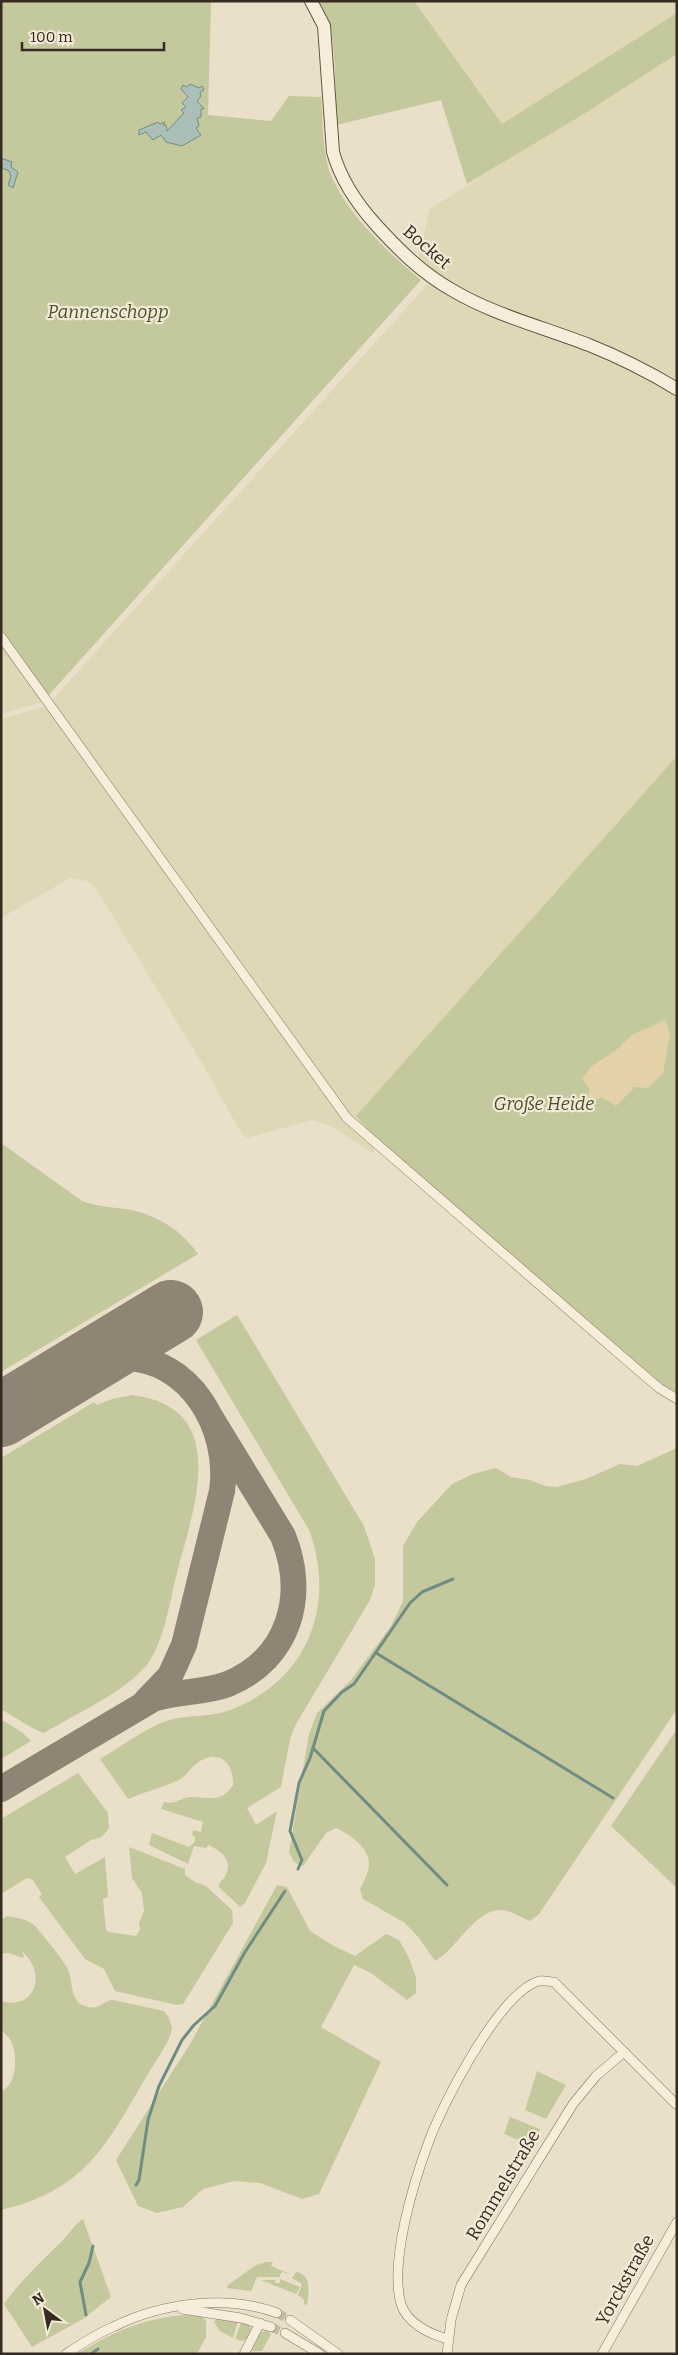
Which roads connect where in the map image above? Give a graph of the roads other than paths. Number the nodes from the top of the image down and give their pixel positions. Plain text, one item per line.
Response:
1 (311, 1) edge
2 (677, 389) edge
3 (1, 637) edge
4 (677, 1399) edge
5 (624, 2052) junction
6 (677, 2105) edge
7 (677, 2222) edge
8 (176, 2308) junction
9 (277, 2313) tunnel mouth
10 (292, 2321) tunnel mouth
11 (260, 2324) junction
12 (271, 2327) tunnel mouth
13 (286, 2334) tunnel mouth
14 (448, 2339) junction
15 (66, 2354) edge
16 (244, 2354) edge
17 (320, 2354) edge
18 (338, 2354) edge
19 (447, 2354) edge
20 (602, 2354) edge

1 - 2 street, Bocket
3 - 4 street
5 - 6 street
5 - 14 street, Rommelstraße
5 - 14 street
7 - 20 street, Yorckstraße
8 - 9 street
8 - 11 street
8 - 15 street
10 - 18 street
11 - 12 street
11 - 16 street
13 - 17 street
14 - 19 street, Rommelstraße

